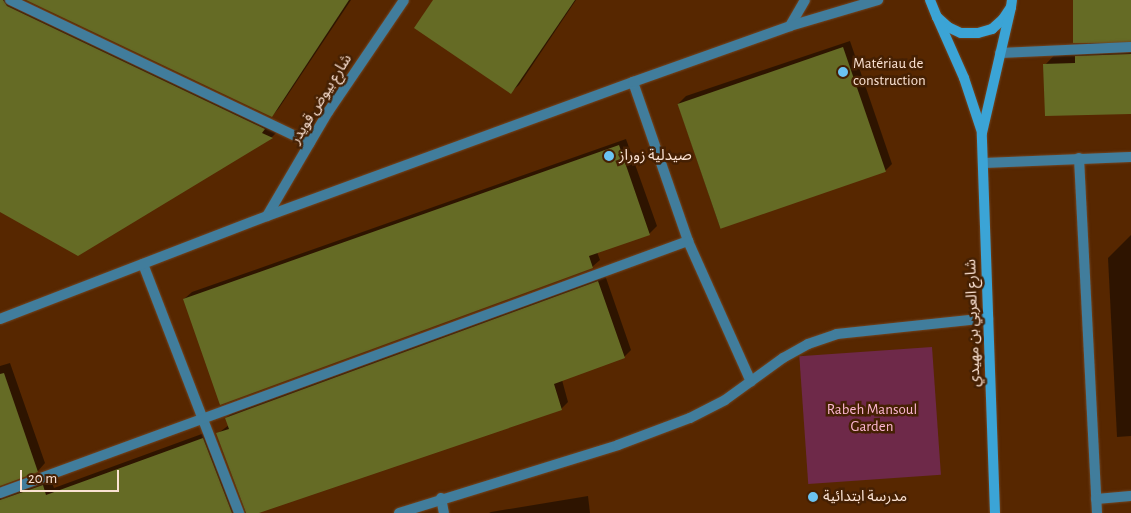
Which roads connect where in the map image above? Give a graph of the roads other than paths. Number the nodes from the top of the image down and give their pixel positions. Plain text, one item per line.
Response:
1 (10, 0) edge
2 (404, 0) edge
3 (805, 0) edge
4 (878, 0) edge
5 (930, 0) edge
6 (1012, 4) edge
7 (936, 17) junction
8 (790, 26) junction
9 (1131, 48) edge
10 (1000, 53) junction
11 (634, 82) junction
12 (982, 133) junction
13 (310, 143) junction
14 (1131, 157) edge
15 (1079, 158) junction
16 (983, 163) junction
17 (267, 216) junction
18 (688, 241) junction
19 (143, 264) junction
20 (0, 318) edge
21 (988, 318) junction
22 (751, 382) junction
23 (203, 419) junction
24 (0, 493) edge
25 (1131, 496) edge
26 (441, 498) junction
27 (1096, 499) junction
28 (239, 513) edge
29 (399, 513) edge
30 (444, 513) edge
31 (995, 513) edge
32 (1097, 513) edge

1 - 13 street
2 - 13 street, شارع بيوض قويدر
3 - 8 street
4 - 8 street
5 - 7 street, شارع العربي بن مهيدي
6 - 7 street
6 - 10 street, شارع العربي بن مهيدي
7 - 12 street, شارع العربي بن مهيدي
8 - 11 street
9 - 10 street
10 - 12 street, شارع العربي بن مهيدي
11 - 17 street
11 - 18 street
12 - 16 street, شارع العربي بن مهيدي
13 - 17 street, شارع بيوض قويدر
14 - 15 street
15 - 16 street
15 - 27 street
16 - 21 street, شارع العربي بن مهيدي
17 - 19 street
18 - 22 street
18 - 23 street
19 - 20 street
19 - 23 street
21 - 22 street
21 - 31 street, شارع العربي بن مهيدي
22 - 26 street
23 - 24 street
23 - 28 street
25 - 27 street
26 - 29 street
26 - 30 street
27 - 32 street

